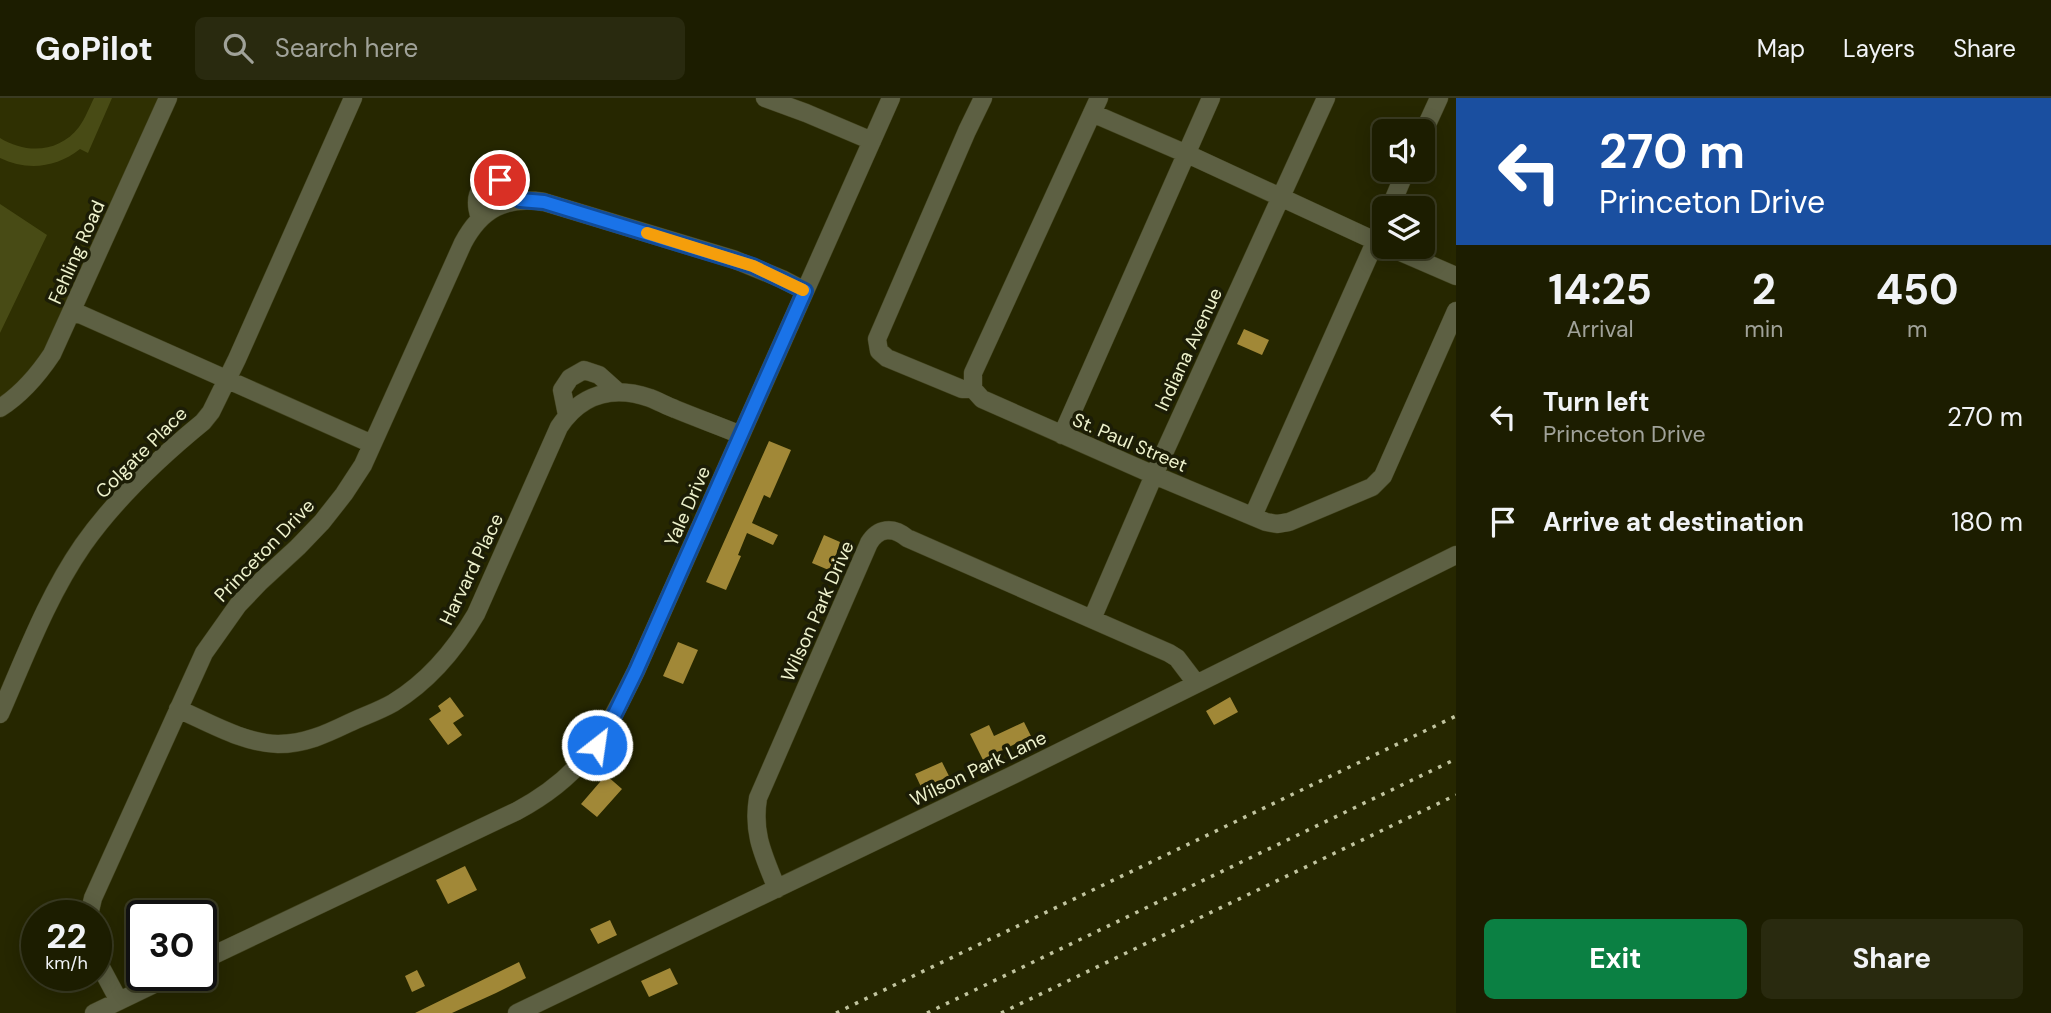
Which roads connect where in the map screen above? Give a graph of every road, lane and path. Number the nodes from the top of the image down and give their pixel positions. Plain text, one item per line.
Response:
1 (169, 98) edge
2 (353, 98) edge
3 (765, 98) edge
4 (891, 98) edge
5 (983, 98) edge
6 (1211, 98) edge
7 (1326, 98) edge
8 (1439, 98) edge
9 (1095, 106) edge
10 (1429, 119) edge
11 (872, 141) junction
12 (1186, 154) junction
13 (1281, 197) junction
14 (1372, 239) edge
15 (1376, 259) edge
16 (1417, 259) edge
17 (1456, 276) edge
18 (805, 291) junction
19 (73, 311) junction
20 (1456, 311) edge
21 (227, 379) junction
22 (973, 388) junction
23 (618, 392) junction
24 (0, 408) edge
25 (567, 415) junction
26 (741, 435) junction
27 (1062, 435) junction
28 (372, 444) junction
29 (1154, 475) junction
30 (1253, 516) junction
31 (1456, 555) edge
32 (1091, 619) junction
33 (1196, 683) junction
34 (178, 709) junction
35 (0, 714) edge
36 (777, 889) junction
37 (93, 900) edge
38 (217, 953) edge
39 (112, 988) edge
40 (140, 991) edge
41 (119, 1001) junction
42 (93, 1013) edge
43 (517, 1013) edge

1 - 19 street, Fehling Road
2 - 21 street, Colgate Place
3 - 11 street
4 - 11 street, Yale Drive
5 - 22 street
6 - 12 street
7 - 13 street, Indiana Avenue
8 - 10 street
9 - 12 street
9 - 22 street
11 - 18 street, Yale Drive
12 - 13 street
12 - 27 street
13 - 14 street
13 - 29 street, Indiana Avenue
15 - 30 street
16 - 17 street
18 - 26 street, Yale Drive
18 - 28 street, Princeton Drive
19 - 21 street
19 - 24 street, Fehling Road
20 - 30 street, St. Paul Street
21 - 28 street
21 - 35 street, Colgate Place
22 - 27 street, St. Paul Street
23 - 25 street, Harvard Place
23 - 25 street, Harvard Place
23 - 26 street, Harvard Place
25 - 34 street, Harvard Place
26 - 38 street, Yale Drive
27 - 29 street, St. Paul Street
28 - 34 street, Princeton Drive
29 - 30 street, St. Paul Street
29 - 32 street, Indiana Avenue
31 - 33 street, Wilson Park Lane
32 - 33 street, Wilson Park Drive
32 - 36 street, Wilson Park Drive
33 - 36 street, Wilson Park Lane
34 - 37 street, Princeton Drive
36 - 43 street, Wilson Park Lane
39 - 41 street
40 - 41 street
41 - 42 street

